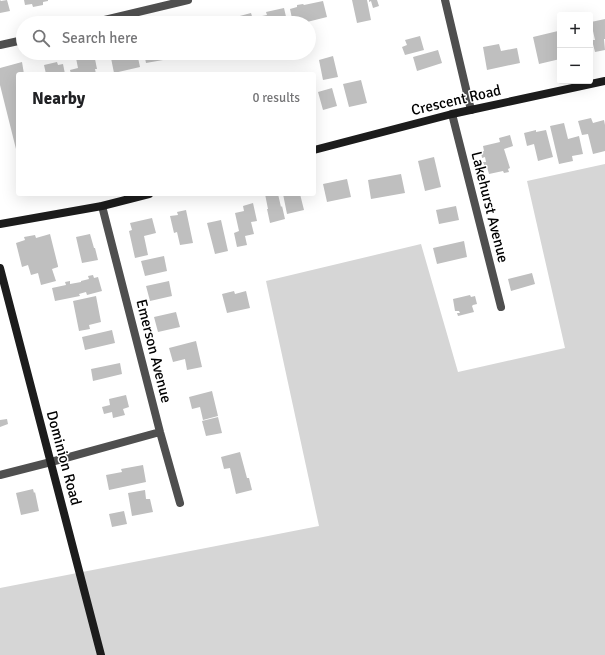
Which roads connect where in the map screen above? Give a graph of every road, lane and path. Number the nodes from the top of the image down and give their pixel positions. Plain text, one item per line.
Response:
1 (188, 0) edge
2 (445, 0) edge
3 (121, 16) edge
4 (16, 42) edge
5 (0, 45) edge
6 (605, 81) edge
7 (471, 110) junction
8 (452, 114) junction
9 (316, 149) edge
10 (141, 196) edge
11 (102, 206) junction
12 (0, 224) edge
13 (0, 268) edge
14 (501, 307) dead end
15 (160, 432) junction
16 (51, 462) junction
17 (0, 475) edge
18 (180, 503) dead end
19 (101, 655) edge

1 - 3 street
2 - 7 street
4 - 5 street
6 - 7 street, Crescent Road
7 - 8 street, Crescent Road
8 - 9 street, Crescent Road
8 - 14 street, Lakehurst Avenue
10 - 11 street
11 - 12 street
11 - 15 street, Emerson Avenue
13 - 16 street, Dominion Road
15 - 16 street
15 - 18 street, Emerson Avenue
16 - 17 street
16 - 19 street, Dominion Road

